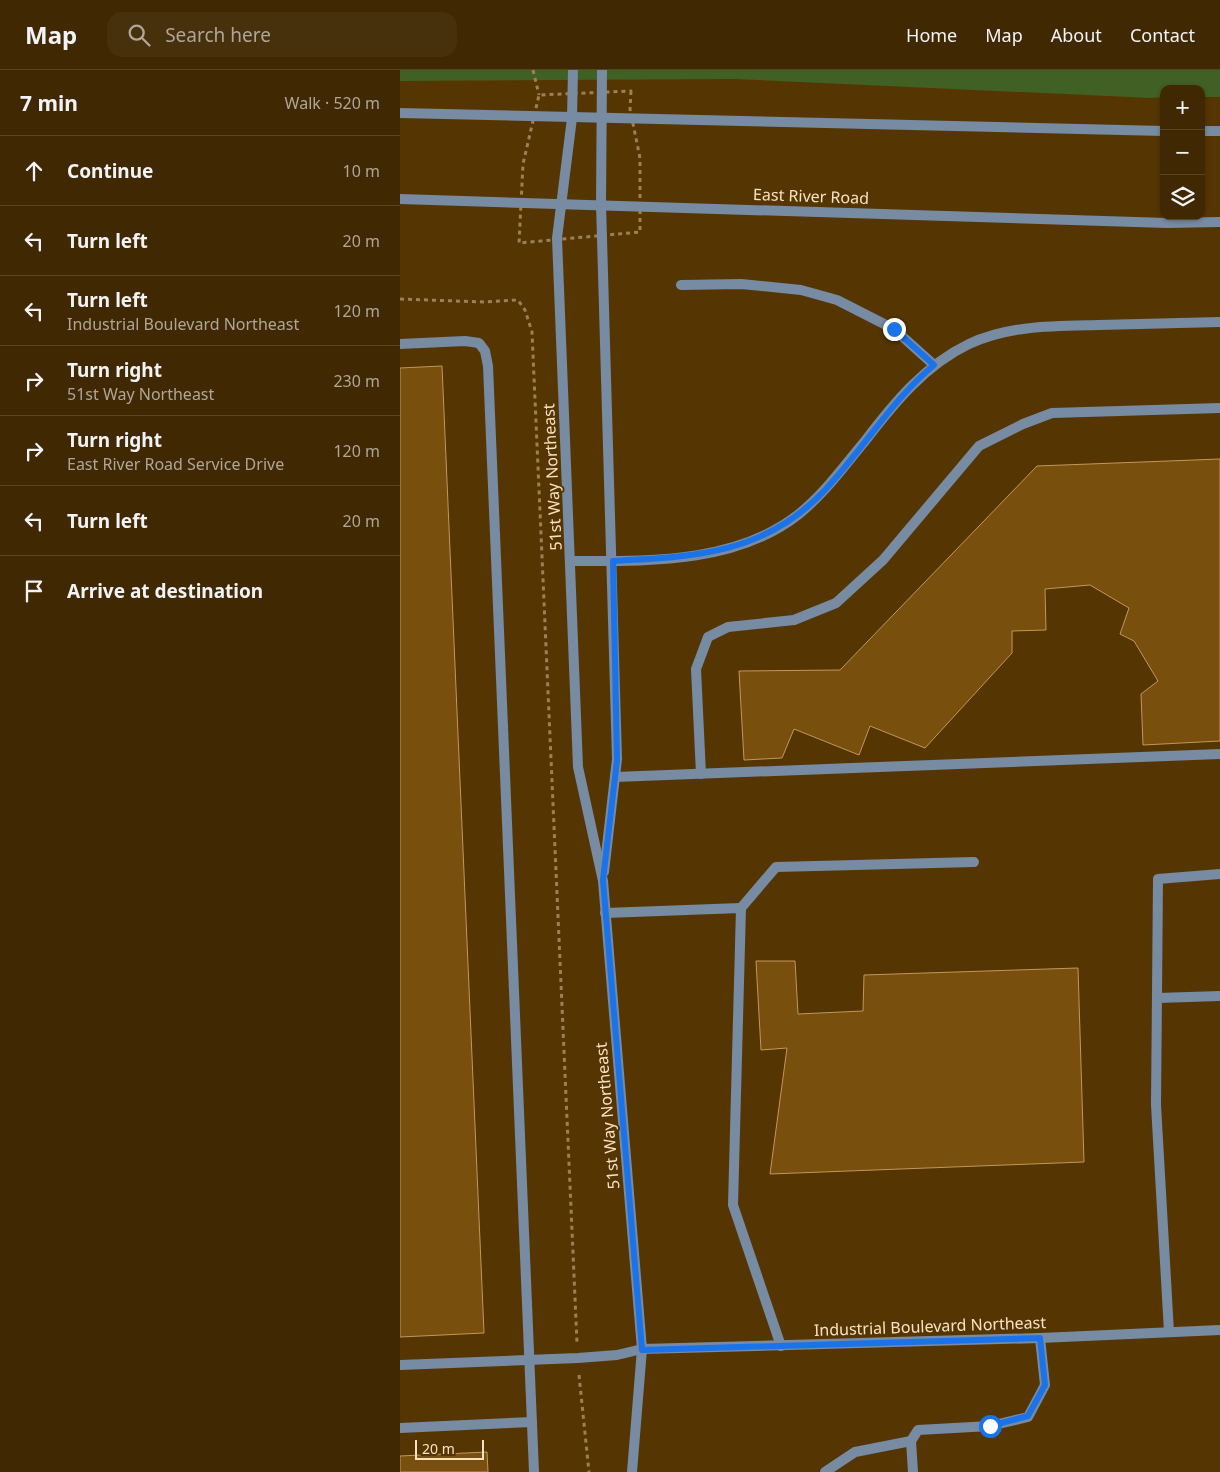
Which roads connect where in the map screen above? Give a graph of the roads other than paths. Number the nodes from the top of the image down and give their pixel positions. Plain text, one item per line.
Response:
1 (573, 70) edge
2 (602, 70) edge
3 (400, 113) edge
4 (572, 118) junction
5 (603, 118) junction
6 (1160, 131) edge
7 (1205, 131) edge
8 (1220, 131) edge
9 (400, 199) edge
10 (560, 203) junction
11 (601, 204) junction
12 (1220, 222) edge
13 (681, 284) dead end
14 (1220, 322) edge
15 (400, 344) edge
16 (934, 365) junction
17 (1220, 408) edge
18 (571, 561) junction
19 (613, 561) junction
20 (1220, 754) edge
21 (701, 774) junction
22 (615, 778) junction
23 (974, 862) dead end
24 (1220, 874) edge
25 (603, 880) junction
26 (741, 908) junction
27 (605, 913) junction
28 (1220, 996) edge
29 (1157, 998) junction
30 (1220, 1330) edge
31 (1169, 1332) junction
32 (1040, 1338) junction
33 (780, 1346) junction
34 (642, 1350) junction
35 (529, 1360) junction
36 (400, 1365) edge
37 (532, 1422) junction
38 (400, 1428) edge
39 (911, 1440) junction
40 (534, 1472) edge
41 (632, 1472) edge
42 (825, 1472) edge
43 (913, 1472) edge

1 - 4 street, 51st Way Northeast
2 - 5 street, 51st Way Northeast
3 - 4 street
4 - 5 street
4 - 10 street, 51st Way Northeast
5 - 6 street
5 - 11 street, 51st Way Northeast
7 - 8 street
9 - 10 street, East River Road
10 - 11 street, East River Road
10 - 18 street, 51st Way Northeast
11 - 12 street, East River Road
11 - 19 street, 51st Way Northeast
13 - 16 street
14 - 16 street
15 - 35 street
16 - 19 street
17 - 21 street
18 - 19 street
18 - 25 street, 51st Way Northeast
19 - 22 street, 51st Way Northeast
20 - 21 street
21 - 22 street
22 - 25 street, 51st Way Northeast
23 - 26 street
24 - 29 street
25 - 27 street, 51st Way Northeast
26 - 27 street
26 - 33 street
27 - 34 street, 51st Way Northeast
28 - 29 street
29 - 31 street
30 - 31 street, Industrial Boulevard Northeast
31 - 32 street, Industrial Boulevard Northeast
32 - 33 street, Industrial Boulevard Northeast
32 - 39 street
33 - 34 street, Industrial Boulevard Northeast
34 - 35 street, Industrial Boulevard Northeast
34 - 41 street, 51st Way Northeast
35 - 36 street, Industrial Boulevard Northeast
35 - 37 street
37 - 38 street
37 - 40 street
39 - 42 street
39 - 43 street

